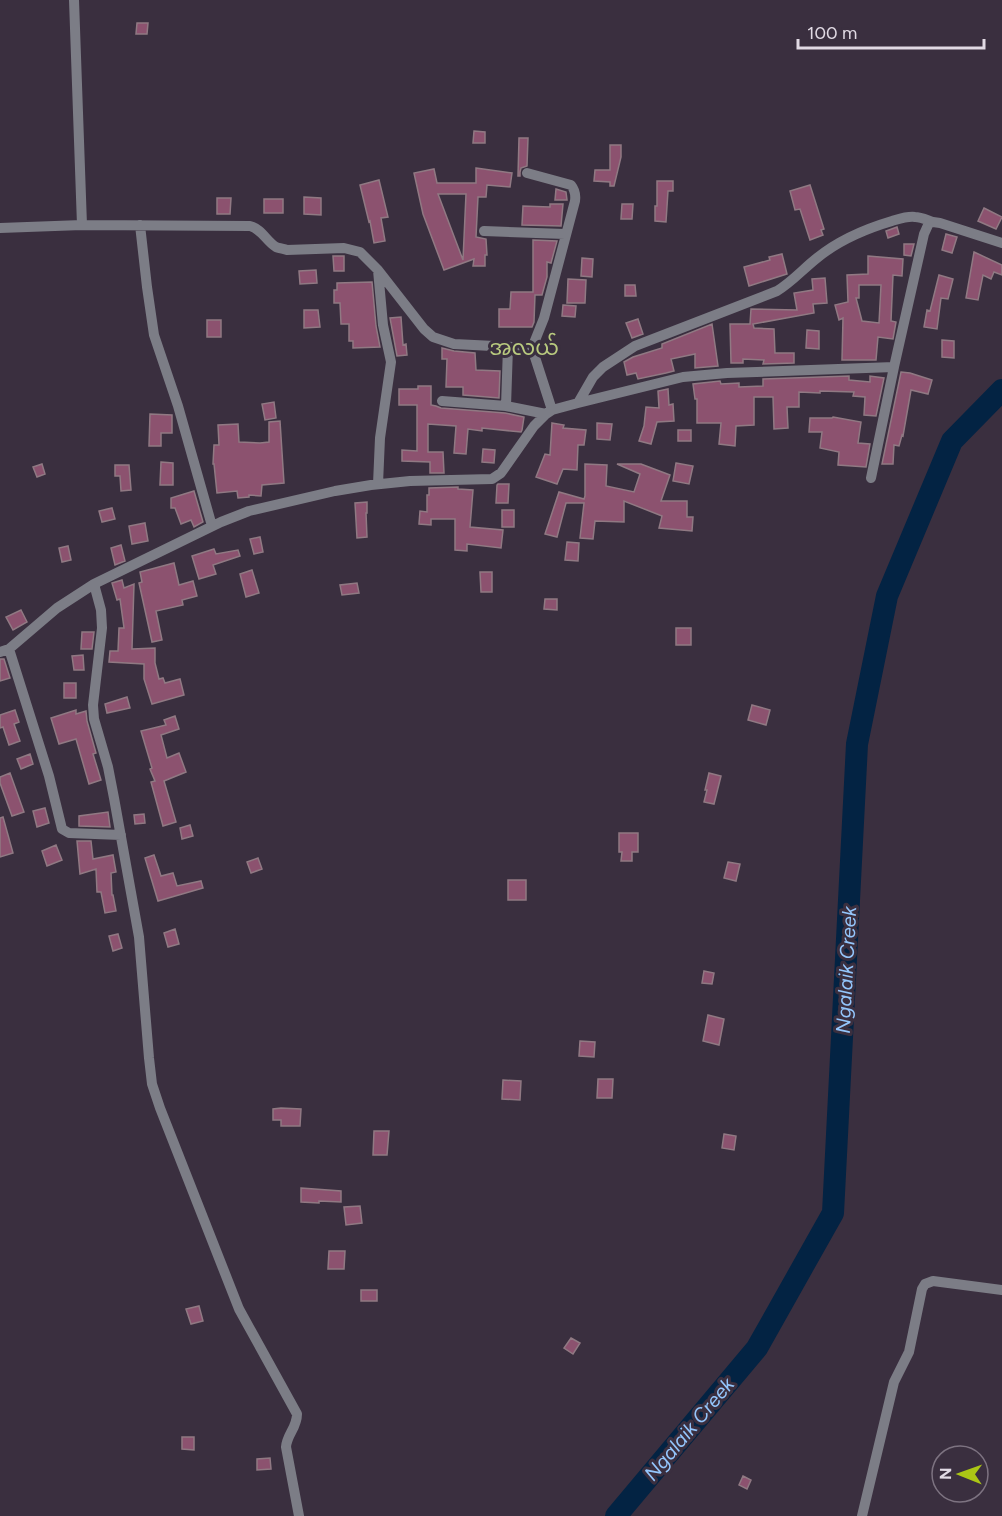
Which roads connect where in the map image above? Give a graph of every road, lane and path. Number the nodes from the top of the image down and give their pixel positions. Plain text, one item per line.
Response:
1 (74, 0) edge
2 (527, 173) dead end
3 (933, 222) junction
4 (82, 225) junction
5 (140, 225) junction
6 (160, 226) junction
7 (0, 228) edge
8 (484, 231) dead end
9 (565, 234) junction
10 (142, 239) junction
11 (1002, 243) edge
12 (378, 270) junction
13 (508, 347) junction
14 (532, 348) junction
15 (894, 367) junction
16 (442, 401) dead end
17 (578, 403) junction
18 (506, 406) junction
19 (549, 412) junction
20 (871, 478) dead end
21 (378, 484) junction
22 (212, 526) junction
23 (94, 584) junction
24 (5, 650) edge
25 (121, 835) junction
26 (1002, 1290) edge
27 (299, 1516) edge
28 (862, 1516) edge

1 - 4 street
2 - 9 street
3 - 11 street
3 - 15 street
3 - 17 street
4 - 5 street
4 - 7 street
5 - 6 street
5 - 10 street
6 - 10 street
6 - 12 street
8 - 9 street
9 - 14 street
10 - 22 street
12 - 13 street
12 - 21 street
13 - 14 street
13 - 18 street
14 - 19 street
15 - 17 street
15 - 20 street
16 - 18 street
17 - 19 street
18 - 19 street
19 - 21 street
21 - 22 street
22 - 23 street
23 - 24 street
23 - 25 street
24 - 25 street
25 - 27 street
26 - 28 street

